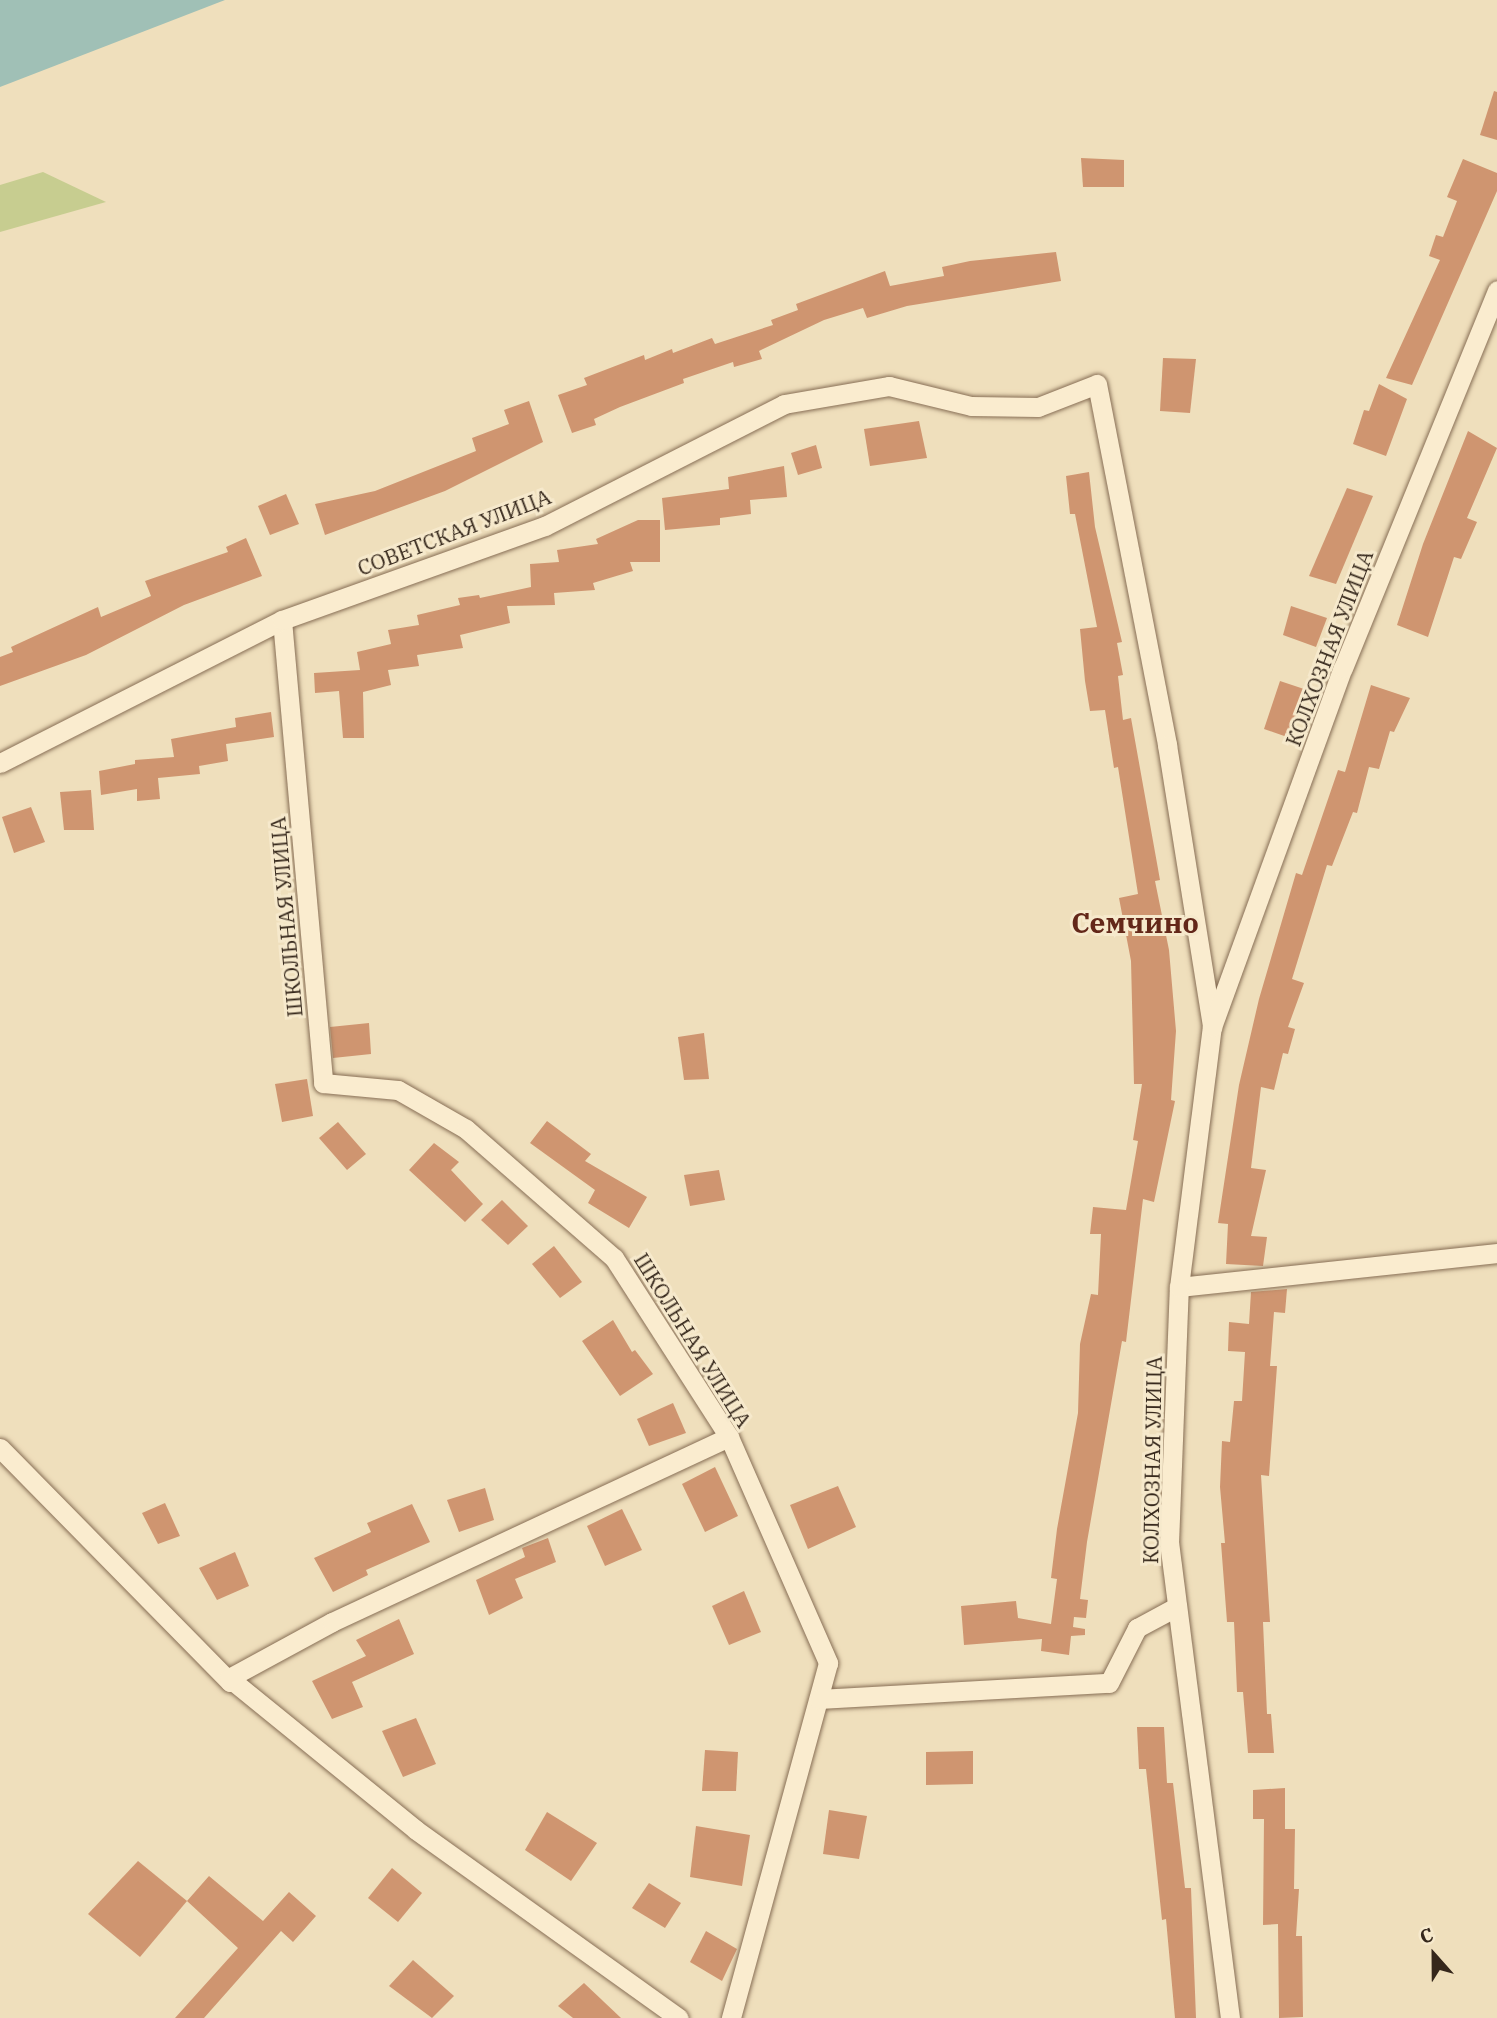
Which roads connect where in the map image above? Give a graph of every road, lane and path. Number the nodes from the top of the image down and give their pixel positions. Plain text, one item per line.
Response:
1 (1497, 290) edge
2 (1097, 384) joint
3 (282, 620) junction
4 (0, 763) edge
5 (1212, 1027) junction
6 (1497, 1253) edge
7 (1179, 1287) junction
8 (729, 1437) junction
9 (0, 1448) edge
10 (1174, 1608) junction
11 (229, 1678) junction
12 (819, 1699) junction
13 (679, 2018) edge
14 (731, 2018) edge
15 (1230, 2018) edge

1 - 5 street, КОЛХОЗНАЯ УЛИЦА
2 - 3 street, СОВЕТСКАЯ УЛИЦА
2 - 5 street, КОЛХОЗНАЯ УЛИЦА
3 - 4 street, СОВЕТСКАЯ УЛИЦА
3 - 8 street, ШКОЛЬНАЯ УЛИЦА
5 - 7 street, КОЛХОЗНАЯ УЛИЦА
6 - 7 street
7 - 10 street, КОЛХОЗНАЯ УЛИЦА
8 - 11 street
8 - 12 street, ШКОЛЬНАЯ УЛИЦА
9 - 11 street
10 - 12 street
10 - 15 street, КОЛХОЗНАЯ УЛИЦА
11 - 13 street
12 - 14 street, ШКОЛЬНАЯ УЛИЦА

